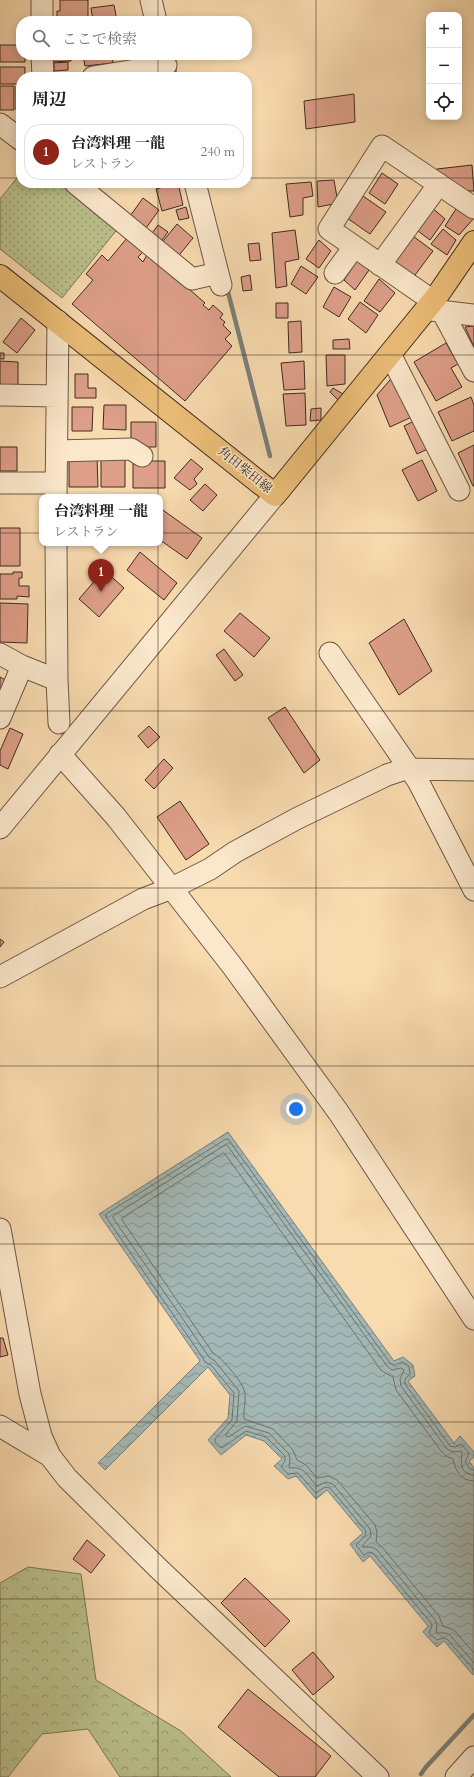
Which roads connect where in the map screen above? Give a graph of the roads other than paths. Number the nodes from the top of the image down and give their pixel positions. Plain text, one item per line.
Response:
1 (42, 0) edge
2 (151, 0) edge
3 (42, 16) edge
4 (155, 16) edge
5 (42, 60) edge
6 (166, 66) edge
7 (43, 72) edge
8 (126, 72) edge
9 (0, 124) edge
10 (16, 136) edge
11 (439, 184) junction
12 (81, 188) edge
13 (196, 188) edge
14 (474, 208) edge
15 (474, 242) edge
16 (354, 247) junction
17 (380, 265) junction
18 (335, 273) dead end
19 (0, 276) edge
20 (434, 307) junction
21 (474, 316) edge
22 (58, 321) junction
23 (390, 354) junction
24 (474, 371) edge
25 (0, 395) edge
26 (57, 396) junction
27 (57, 451) junction
28 (142, 456) dead end
29 (0, 483) edge
30 (56, 490) edge
31 (458, 490) dead end
32 (275, 495) junction
33 (56, 546) edge
34 (330, 653) dead end
35 (0, 654) edge
36 (22, 666) junction
37 (57, 680) junction
38 (0, 718) edge
39 (59, 723) dead end
40 (60, 754) junction
41 (410, 769) junction
42 (474, 770) edge
43 (0, 828) edge
44 (172, 888) junction
45 (474, 890) edge
46 (0, 977) edge
47 (0, 1229) edge
48 (474, 1320) edge
49 (0, 1426) edge
50 (50, 1456) junction
51 (474, 1757) edge
52 (378, 1777) edge
53 (456, 1777) edge

1 - 3 street
2 - 4 street
5 - 7 street
6 - 8 street
9 - 10 street
11 - 14 street
11 - 16 street
11 - 17 street
12 - 13 street
15 - 20 main road, 角田柴田線
16 - 17 street
16 - 18 street
17 - 20 street
19 - 22 main road, 角田柴田線
20 - 21 street
20 - 23 main road, 角田柴田線
20 - 24 street
22 - 26 street
22 - 32 main road, 角田柴田線
23 - 31 street
23 - 32 main road, 角田柴田線
25 - 26 street
26 - 27 street
27 - 28 street
27 - 30 street
29 - 30 street
32 - 40 street
33 - 37 street
34 - 41 street
35 - 36 street
36 - 37 street
36 - 38 street
37 - 39 street
40 - 43 street
40 - 44 street
41 - 42 street
41 - 44 street
41 - 45 street
44 - 46 street
44 - 48 street
47 - 50 street
49 - 50 street
50 - 52 street
51 - 53 street

